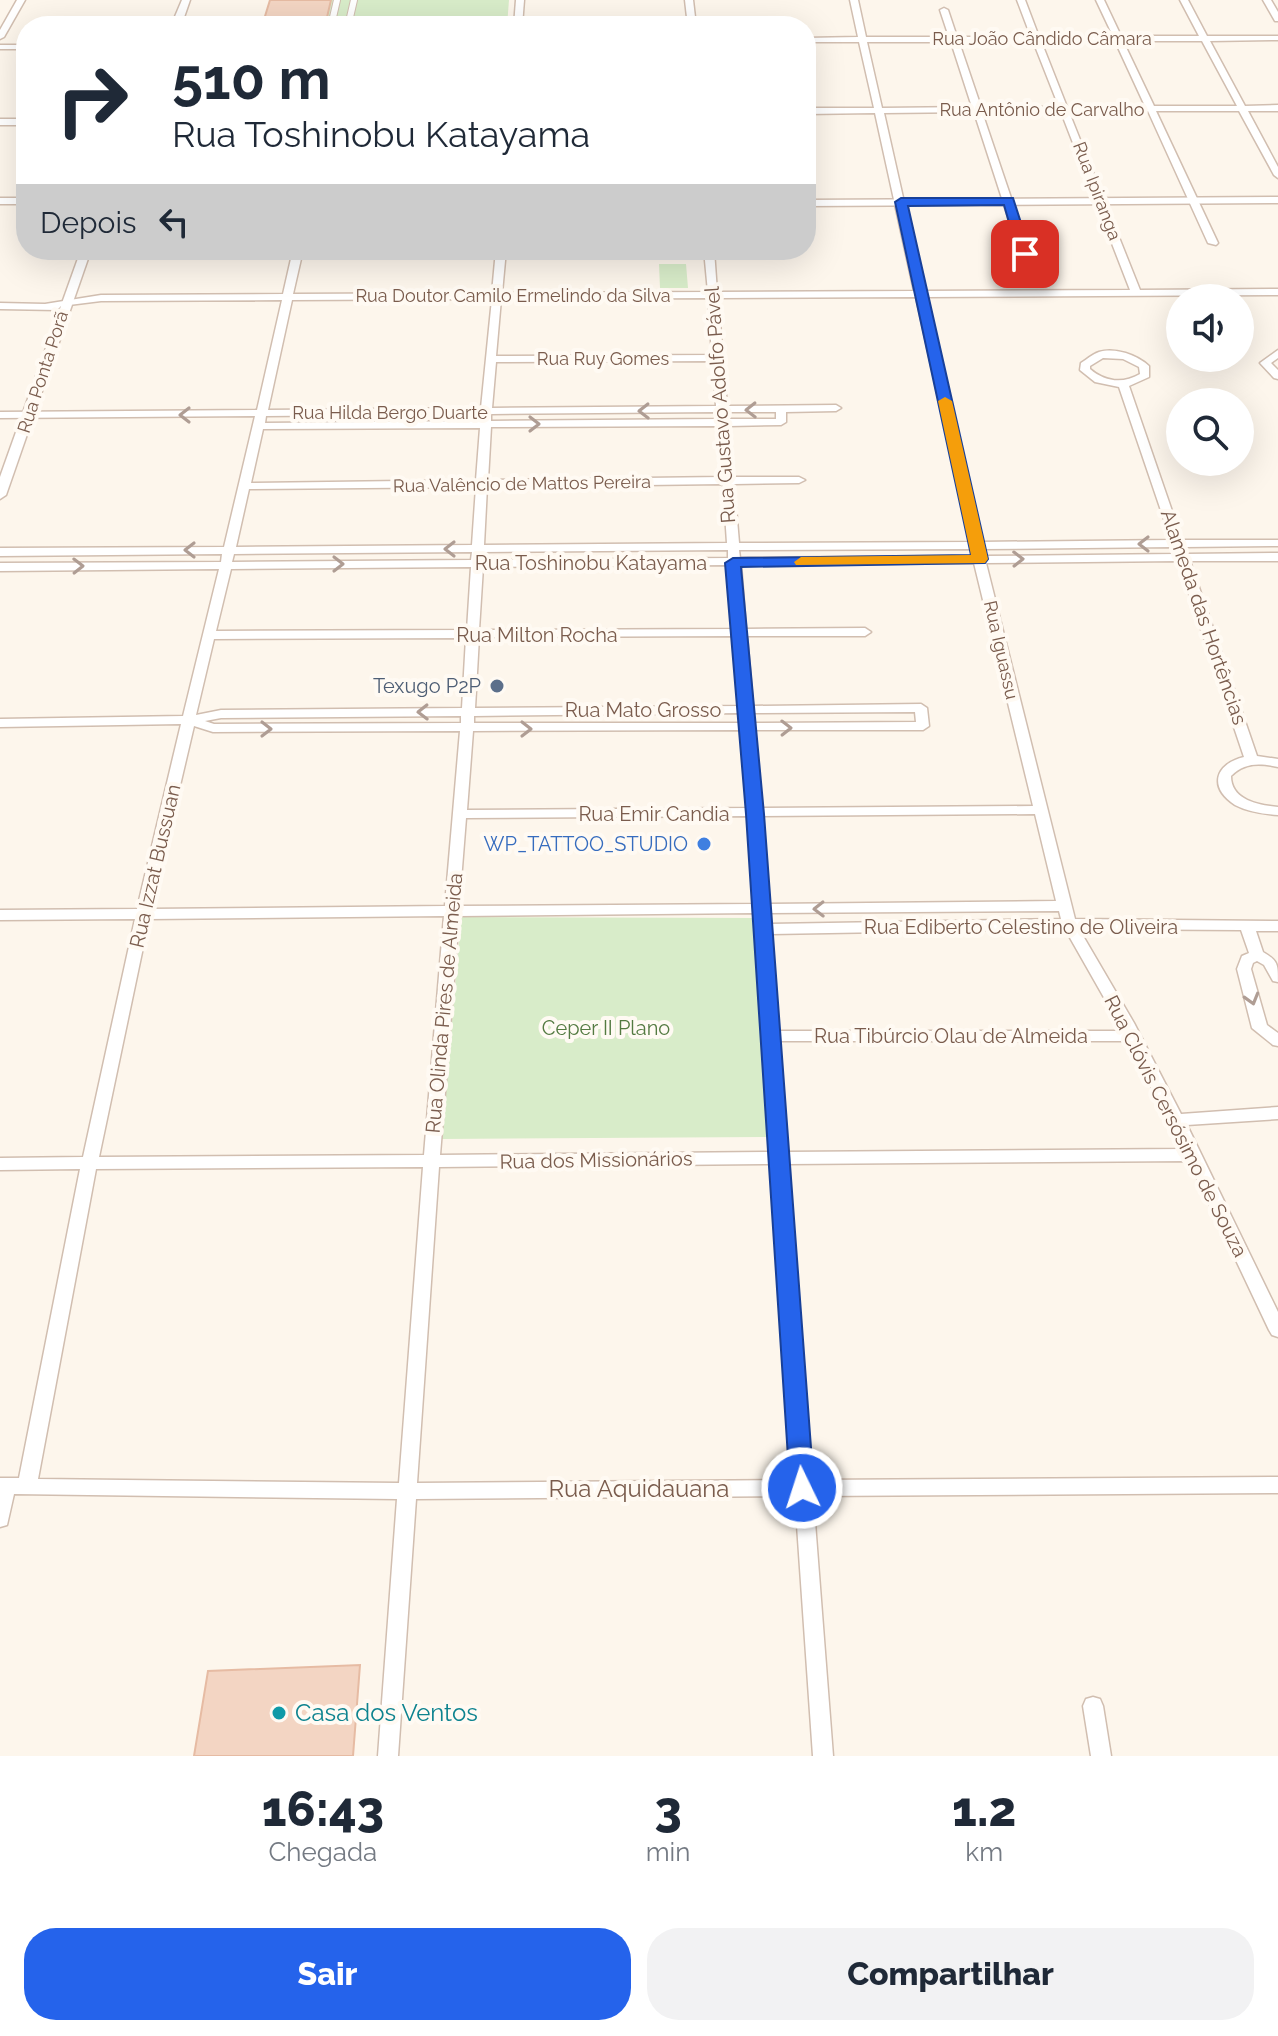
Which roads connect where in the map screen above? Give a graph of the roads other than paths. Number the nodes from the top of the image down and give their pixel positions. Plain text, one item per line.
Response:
1 (21, 0) edge
2 (854, 0) edge
3 (1021, 0) edge
4 (1100, 0) edge
5 (1184, 0) edge
6 (1267, 0) edge
7 (944, 10) dead end
8 (1278, 19) edge
9 (0, 38) edge
10 (1204, 38) junction
11 (1278, 38) edge
12 (955, 39) junction
13 (1037, 39) junction
14 (1118, 39) junction
15 (816, 40) edge
16 (862, 40) junction
17 (1278, 108) edge
18 (1151, 109) junction
19 (1241, 109) junction
20 (879, 110) junction
21 (977, 110) junction
22 (1065, 110) junction
23 (816, 111) edge
24 (1278, 175) edge
25 (1278, 200) edge
26 (1008, 201) junction
27 (1102, 201) junction
28 (1192, 201) junction
29 (901, 202) junction
30 (816, 203) edge
31 (1213, 243) dead end
32 (1025, 254) dead end
33 (82, 260) edge
34 (296, 260) edge
35 (500, 260) edge
36 (710, 260) edge
37 (1136, 292) junction
38 (1278, 292) edge
39 (921, 294) junction
40 (496, 297) junction
41 (287, 298) junction
42 (712, 299) junction
43 (65, 304) junction
44 (0, 306) edge
45 (1278, 353) edge
46 (716, 358) junction
47 (490, 359) junction
48 (1278, 376) edge
49 (1123, 384) junction
50 (836, 408) dead end
51 (0, 415) edge
52 (30, 415) junction
53 (723, 417) junction
54 (486, 418) junction
55 (261, 420) junction
56 (799, 480) dead end
57 (726, 482) junction
58 (482, 485) junction
59 (244, 486) junction
60 (0, 495) edge
61 (1278, 543) edge
62 (1180, 544) junction
63 (976, 545) junction
64 (853, 546) junction
65 (0, 552) edge
66 (732, 555) junction
67 (479, 556) junction
68 (227, 557) junction
69 (1278, 557) edge
70 (1185, 558) junction
71 (980, 559) junction
72 (856, 561) junction
73 (0, 567) edge
74 (865, 632) dead end
75 (740, 633) junction
76 (209, 635) junction
77 (473, 635) junction
78 (746, 710) junction
79 (469, 711) junction
80 (190, 720) junction
81 (0, 723) edge
82 (747, 728) junction
83 (467, 729) junction
84 (1252, 760) junction
85 (1278, 763) edge
86 (1041, 810) junction
87 (1278, 811) edge
88 (460, 814) junction
89 (755, 814) junction
90 (1065, 906) junction
91 (762, 910) junction
92 (451, 912) junction
93 (143, 914) junction
94 (0, 915) edge
95 (1069, 924) junction
96 (1247, 926) junction
97 (1278, 926) edge
98 (763, 929) junction
99 (1257, 955) junction
100 (1278, 977) edge
101 (771, 1036) junction
102 (1132, 1036) junction
103 (1278, 1041) edge
104 (1278, 1113) edge
105 (1175, 1120) junction
106 (1193, 1155) junction
107 (779, 1157) junction
108 (431, 1162) junction
109 (90, 1163) junction
110 (0, 1164) edge
111 (1278, 1330) edge
112 (1278, 1485) edge
113 (11, 1486) edge
114 (802, 1488) junction
115 (407, 1491) junction
116 (0, 1519) edge
117 (1093, 1706) dead end
118 (388, 1756) edge
119 (823, 1756) edge
120 (1101, 1756) edge

1 - 9 street
2 - 16 street, Rua Iguassu
3 - 13 street, Rua Ipiranga
4 - 14 street
5 - 10 street
6 - 8 street
7 - 12 street
10 - 11 street, Rua João Cândido Câmara
10 - 14 street, Rua João Cândido Câmara
10 - 19 street
12 - 13 street, Rua João Cândido Câmara
12 - 16 street, Rua João Cândido Câmara
12 - 21 street
13 - 14 street, Rua João Cândido Câmara
13 - 22 street, Rua Ipiranga
14 - 18 street
15 - 16 street, Rua João Cândido Câmara
16 - 20 street, Rua Iguassu
17 - 19 street, Rua Antônio de Carvalho
18 - 19 street, Rua Antônio de Carvalho
18 - 22 street, Rua Antônio de Carvalho
18 - 28 street
19 - 24 street
20 - 21 street, Rua Antônio de Carvalho
20 - 23 street, Rua Antônio de Carvalho
20 - 29 street, Rua Iguassu
21 - 22 street, Rua Antônio de Carvalho
21 - 26 street
22 - 27 street, Rua Ipiranga
25 - 28 street
26 - 27 street
26 - 29 street
26 - 32 street
27 - 28 street
27 - 37 street, Rua Ipiranga
28 - 31 street
29 - 30 street
29 - 39 street, Rua Iguassu
33 - 43 street, Rua Ponta Porã
34 - 41 street, Rua Izzat Bussuan
35 - 40 street, Rua Olinda Pires de Almeida
36 - 42 street, Rua Gustavo Adolfo Pável
37 - 38 street
37 - 39 street
39 - 42 street
39 - 63 street, Rua Iguassu
40 - 41 street, Rua Doutor Camilo Ermelindo da Silva
40 - 42 street, Rua Doutor Camilo Ermelindo da Silva
40 - 47 street, Rua Olinda Pires de Almeida
41 - 43 street, Rua Doutor Camilo Ermelindo da Silva
41 - 55 street, Rua Izzat Bussuan
42 - 46 street, Rua Gustavo Adolfo Pável
43 - 44 street, Rua Doutor Camilo Ermelindo da Silva
43 - 52 street, Rua Ponta Porã
45 - 48 street
46 - 47 street, Rua Ruy Gomes
46 - 53 street, Rua Gustavo Adolfo Pável
47 - 54 street, Rua Olinda Pires de Almeida
49 - 49 street
49 - 62 street, Alameda das Hortências
50 - 53 street, Rua Hilda Bergo Duarte
51 - 52 street, Rua Hilda Bergo Duarte
55 -> 52 street, Rua Hilda Bergo Duarte
52 - 60 street, Rua Ponta Porã
53 - 54 street, Rua Hilda Bergo Duarte
53 - 57 street, Rua Gustavo Adolfo Pável
54 - 55 street, Rua Hilda Bergo Duarte
54 - 58 street, Rua Olinda Pires de Almeida
55 - 59 street, Rua Izzat Bussuan
56 - 57 street, Rua Valêncio de Mattos Pereira
57 - 58 street, Rua Valêncio de Mattos Pereira
57 - 66 street, Rua Gustavo Adolfo Pável
58 - 59 street, Rua Valêncio de Mattos Pereira
58 - 67 street, Rua Olinda Pires de Almeida
59 - 68 street, Rua Izzat Bussuan
61 - 62 street, Rua Toshinobu Katayama
62 -> 63 street, Rua Toshinobu Katayama
62 - 70 street, Alameda das Hortências
63 - 64 street, Rua Toshinobu Katayama
63 - 71 street, Rua Iguassu
64 - 66 street, Rua Toshinobu Katayama
64 - 72 street
68 -> 65 street, Rua Toshinobu Katayama
66 - 67 street, Rua Toshinobu Katayama
66 - 72 street, Rua Toshinobu Katayama
66 - 75 street, Rua Gustavo Adolfo Pável
67 - 68 street, Rua Toshinobu Katayama
67 - 77 street, Rua Olinda Pires de Almeida
73 -> 68 street, Rua Toshinobu Katayama
68 - 76 street, Rua Izzat Bussuan
69 - 70 street, Rua Toshinobu Katayama
71 -> 70 street, Rua Toshinobu Katayama
70 - 84 street, Alameda das Hortências
71 - 72 street, Rua Toshinobu Katayama
71 - 86 street, Rua Iguassu
74 - 75 street, Rua Milton Rocha
75 - 77 street, Rua Milton Rocha
75 - 78 street, Rua Gustavo Adolfo Pável
76 - 77 street, Rua Milton Rocha
76 - 80 street, Rua Izzat Bussuan
77 - 79 street, Rua Olinda Pires de Almeida
78 - 79 street, Rua Mato Grosso
78 - 82 street, Rua Gustavo Adolfo Pável
82 -> 78 street, Rua Mato Grosso
79 -> 80 street, Rua Mato Grosso
79 - 83 street, Rua Olinda Pires de Almeida
80 - 81 street, Rua Mato Grosso
80 -> 83 street, Rua Mato Grosso
80 - 93 street, Rua Izzat Bussuan
83 -> 82 street, Rua Mato Grosso
82 - 89 street, Rua Gustavo Adolfo Pável
83 - 88 street, Rua Olinda Pires de Almeida
84 - 85 street
84 - 87 street
86 - 89 street, Rua Emir Candia
86 - 90 street, Rua Iguassu
88 - 89 street, Rua Emir Candia
88 - 92 street, Rua Olinda Pires de Almeida
89 - 91 street, Rua Gustavo Adolfo Pável
90 -> 91 street, Rua Ediberto Celestino de Oliveira
90 - 95 street, Rua Iguassu
91 - 92 street, Rua Ediberto Celestino de Oliveira
91 - 98 street, Rua Gustavo Adolfo Pável
92 - 93 street, Rua Ediberto Celestino de Oliveira
92 - 108 street, Rua Olinda Pires de Almeida
93 - 94 street, Rua Ediberto Celestino de Oliveira
93 - 109 street, Rua Izzat Bussuan
95 - 96 street, Rua Ediberto Celestino de Oliveira
95 - 98 street, Rua Ediberto Celestino de Oliveira
95 - 102 street, Rua Clóvis Cersósimo de Souza
96 - 97 street, Rua Ediberto Celestino de Oliveira
96 - 99 street
98 - 101 street, Rua Gustavo Adolfo Pável
99 - 100 street
99 -> 103 street
101 - 102 street, Rua Tibúrcio Olau de Almeida
101 - 107 street, Rua Gustavo Adolfo Pável
102 - 105 street, Rua Clóvis Cersósimo de Souza
104 - 105 street
105 - 106 street, Rua Clóvis Cersósimo de Souza
106 - 107 street, Rua dos Missionários
106 - 111 street, Rua Clóvis Cersósimo de Souza
107 - 108 street, Rua dos Missionários
107 - 114 street, Rua Gustavo Adolfo Pável
108 - 109 street, Rua dos Missionários
108 - 115 street, Rua Olinda Pires de Almeida
109 - 110 street, Rua dos Missionários
109 - 113 street, Rua Izzat Bussuan
112 - 114 street, Rua Aquidauana
113 - 115 street, Rua Aquidauana
113 - 116 street, Rua Izzat Bussuan
114 - 115 street, Rua Aquidauana
114 - 119 street, Rua Gustavo Adolfo Pável
115 - 118 street, Rua Olinda Pires de Almeida
117 - 120 street

